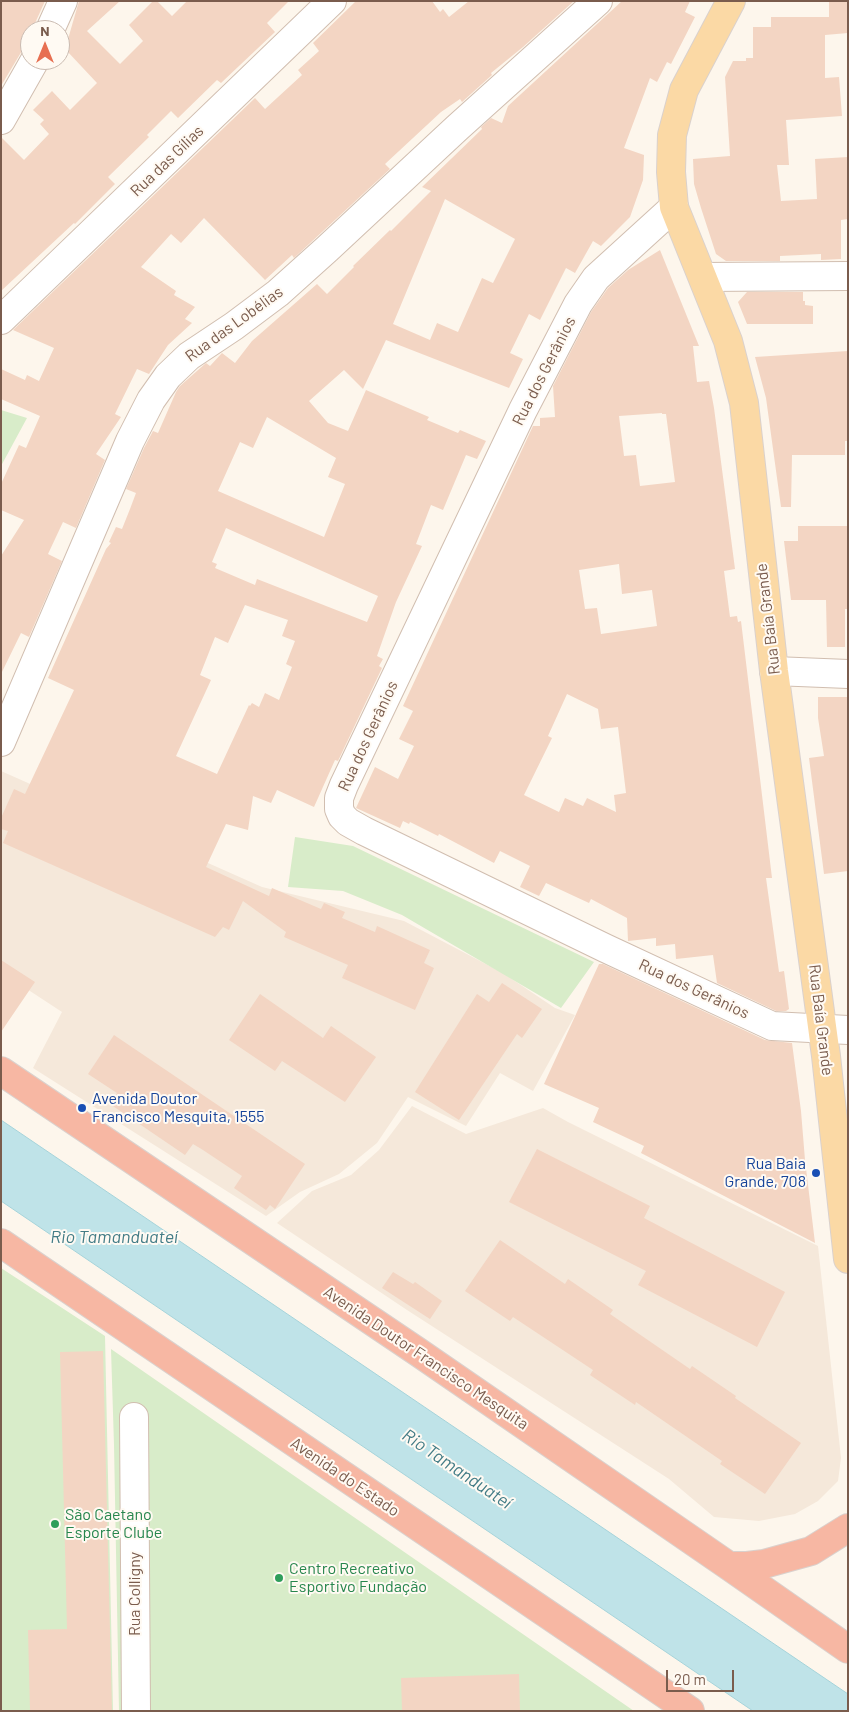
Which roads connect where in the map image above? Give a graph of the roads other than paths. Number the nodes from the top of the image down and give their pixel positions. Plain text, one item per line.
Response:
1 (63, 1) edge
2 (332, 1) edge
3 (598, 1) edge
4 (731, 1) edge
5 (54, 20) edge
6 (29, 70) edge
7 (1, 120) edge
8 (674, 207) junction
9 (848, 276) edge
10 (703, 277) junction
11 (1, 320) edge
12 (774, 671) junction
13 (848, 674) edge
14 (1, 742) edge
15 (835, 1030) edge
16 (1, 1071) edge
17 (1, 1243) edge
18 (848, 1259) edge
19 (134, 1417) dead end
20 (848, 1528) edge
21 (729, 1566) junction
22 (848, 1649) edge
23 (136, 1711) edge
24 (690, 1711) edge

1 - 5 street
2 - 11 street, Rua das Gílias
3 - 14 street, Rua das Lobélias
4 - 8 main road, Rua Baía Grande
6 - 7 street
8 - 10 main road, Rua Baía Grande
8 - 15 street, Rua dos Gerânios
9 - 10 street
10 - 12 main road, Rua Baía Grande
12 - 13 street
12 - 15 main road, Rua Baía Grande
15 - 18 main road, Rua Baía Grande
16 - 21 highway, Avenida Doutor Francisco Mesquita
17 - 24 highway, Avenida do Estado
19 - 23 street, Rua Colligny
20 - 21 highway
21 - 22 highway, Avenida Doutor Francisco Mesquita

